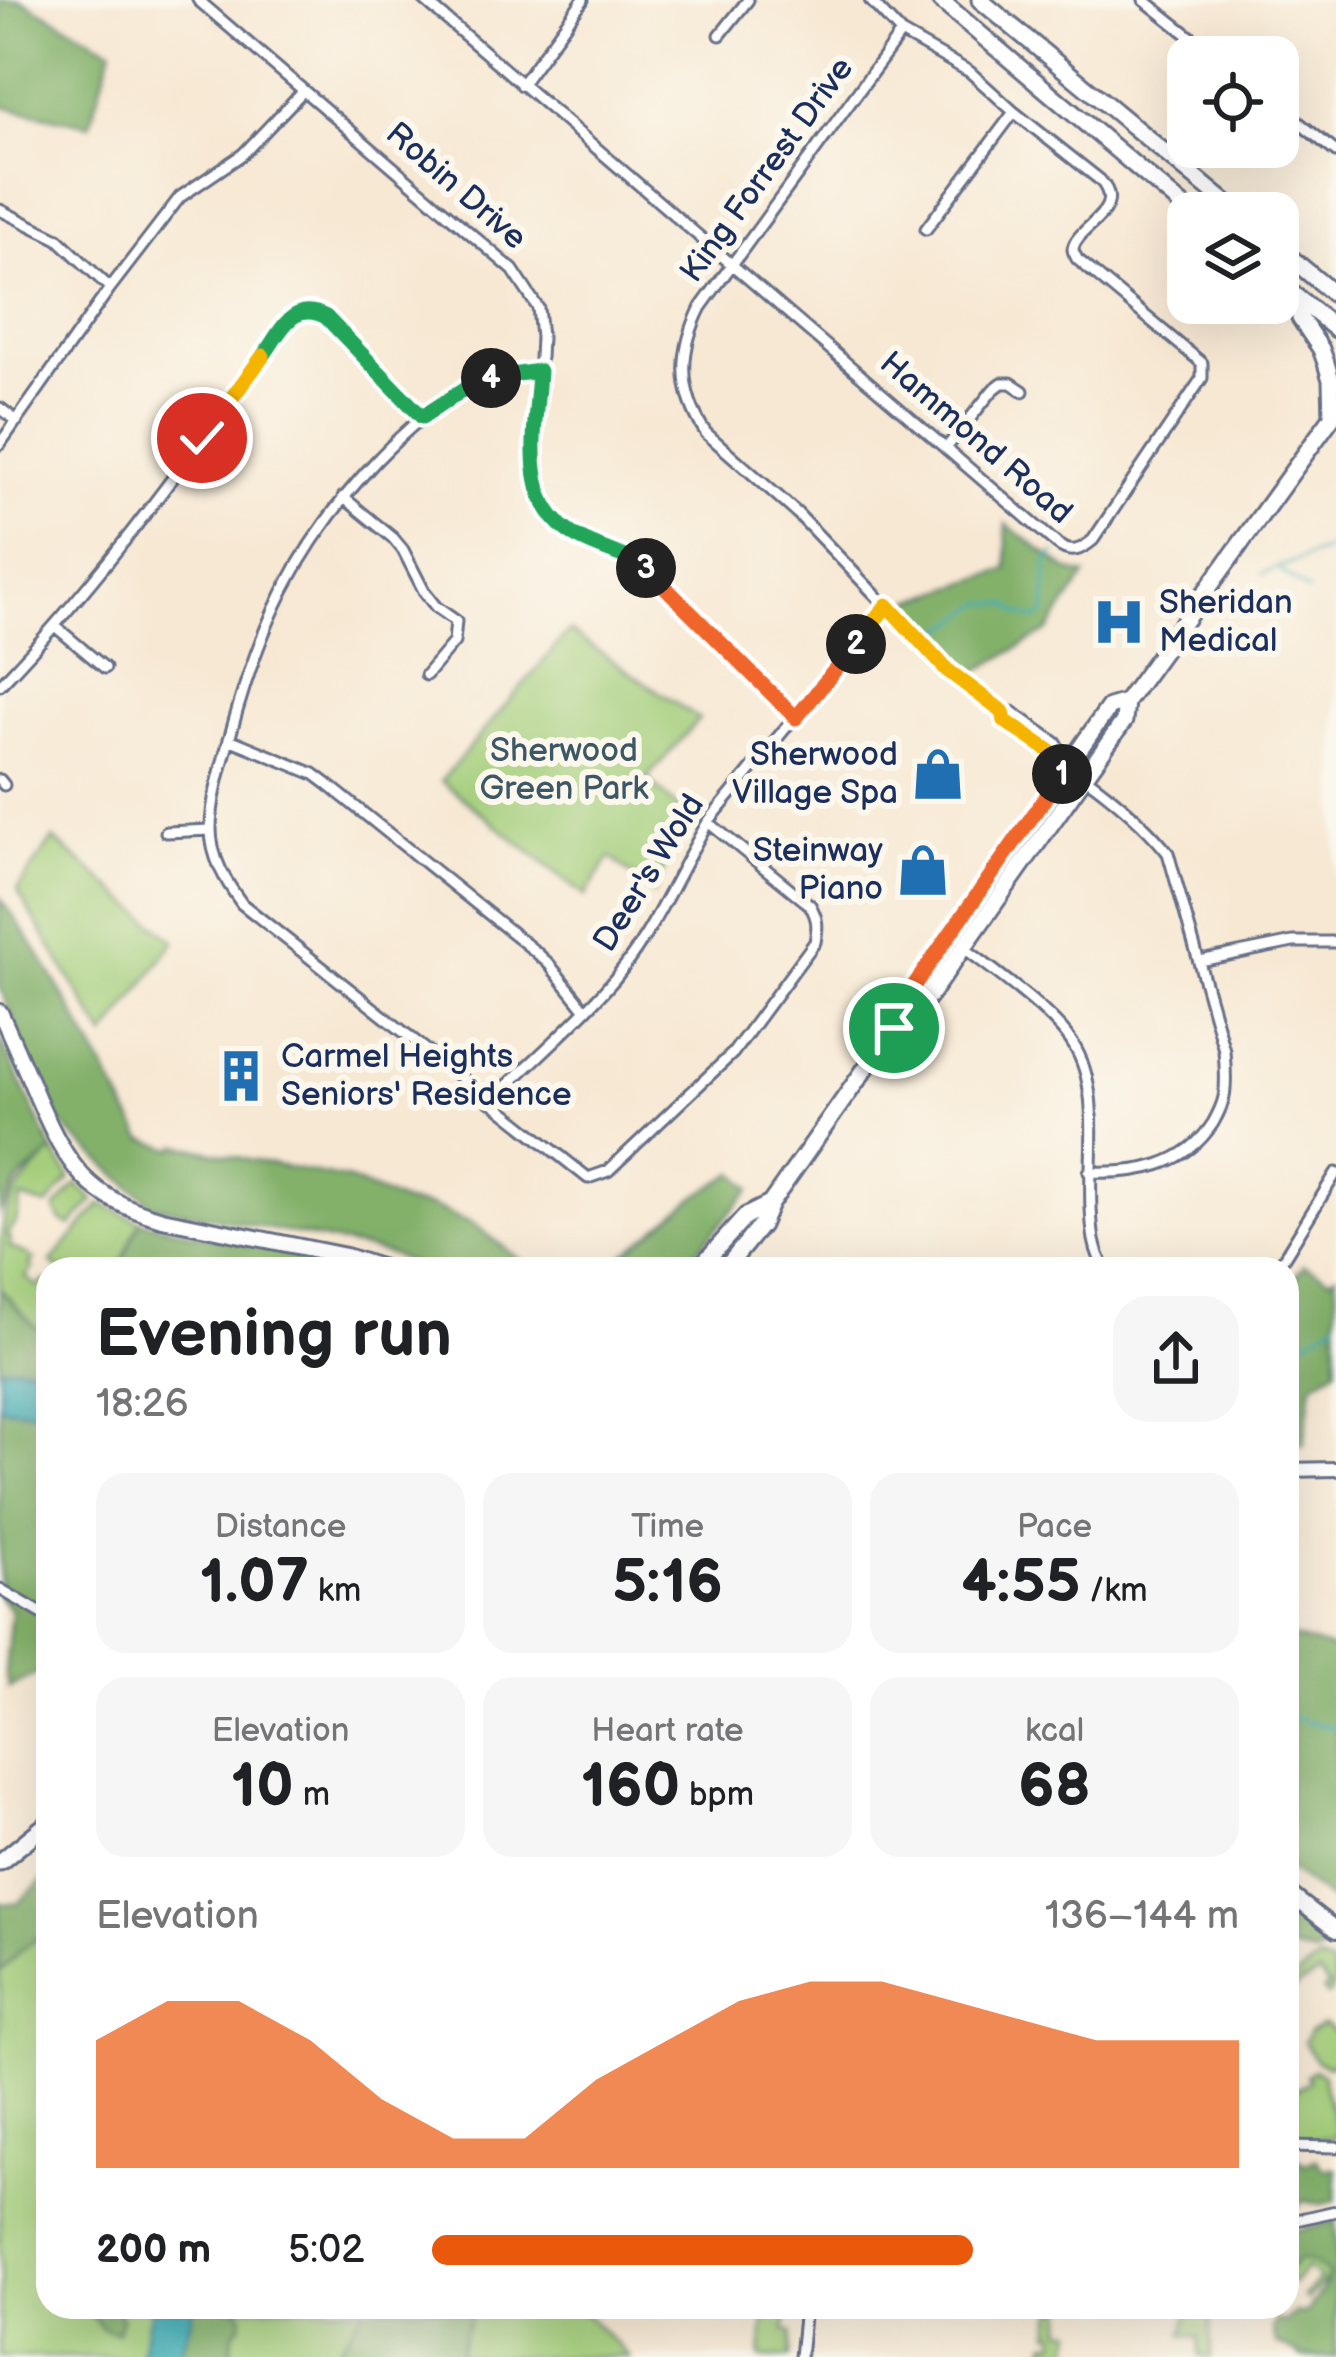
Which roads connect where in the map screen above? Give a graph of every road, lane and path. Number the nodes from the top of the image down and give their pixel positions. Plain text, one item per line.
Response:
1 (198, 0) edge
2 (424, 0) edge
3 (584, 0) edge
4 (748, 0) edge
5 (870, 0) edge
6 (940, 0) edge
7 (980, 0) edge
8 (1144, 0) edge
9 (901, 33) junction
10 (720, 34) dead end
11 (1189, 36) edge
12 (521, 85) junction
13 (303, 91) junction
14 (1014, 112) junction
15 (1299, 123) edge
16 (1336, 152) edge
17 (1213, 192) edge
18 (1167, 193) edge
19 (0, 210) edge
20 (926, 229) dead end
21 (730, 263) junction
22 (1299, 265) edge
23 (110, 288) junction
24 (1336, 296) edge
25 (1299, 299) edge
26 (1299, 308) edge
27 (1336, 329) edge
28 (539, 371) junction
29 (1022, 391) dead end
30 (1334, 407) edge
31 (0, 408) edge
32 (422, 417) junction
33 (17, 421) junction
34 (0, 444) edge
35 (947, 447) junction
36 (343, 497) junction
37 (887, 605) junction
38 (56, 627) junction
39 (105, 668) dead end
40 (426, 676) dead end
41 (0, 685) edge
42 (1126, 702) junction
43 (796, 718) junction
44 (229, 739) junction
45 (1069, 764) junction
46 (1084, 777) junction
47 (709, 822) junction
48 (211, 830) junction
49 (166, 832) dead end
50 (1336, 942) edge
51 (963, 947) junction
52 (1200, 961) junction
53 (585, 1009) junction
54 (0, 1012) edge
55 (894, 1028) junction
56 (490, 1102) junction
57 (1089, 1172) junction
58 (1336, 1173) edge
59 (770, 1204) junction
60 (349, 1257) edge
61 (709, 1257) edge
62 (735, 1257) edge
63 (1098, 1257) edge
64 (1284, 1257) edge
65 (1299, 1469) edge
66 (1336, 1469) edge
67 (0, 1589) edge
68 (36, 1610) edge
69 (36, 1831) edge
70 (1, 1857) edge
71 (1299, 1901) edge
72 (1336, 1930) edge
73 (1299, 2146) edge
74 (1336, 2146) edge
75 (1336, 2211) edge
76 (1299, 2219) edge
77 (805, 2319) edge
78 (800, 2357) edge

1 - 13 street, Robin Drive
2 - 12 street, Hammond Road
3 - 12 street
4 - 10 street
5 - 9 street, Hammond Road
6 - 18 main road
7 - 17 main road
8 - 11 street
9 - 14 street, Hammond Road
9 - 21 street, King Forrest Drive
12 - 21 street, Hammond Road
13 - 23 street
13 - 28 street, Robin Drive
14 - 20 street
14 - 35 street, Hammond Road
15 - 16 street
19 - 23 street
21 - 35 street, Hammond Road
21 - 37 street, King Forrest Drive
22 - 24 main road
23 - 33 street
25 - 27 main road
26 - 30 main road
28 - 32 street
28 - 43 street, Robin Drive
29 - 35 street
30 - 42 main road
31 - 33 street
32 - 36 street
32 - 38 street
33 - 34 street
36 - 40 street
36 - 44 street
37 - 43 street, Deer's Wold
37 - 45 street, King Forrest Drive
38 - 39 street
38 - 41 street
42 - 45 main road
42 - 46 main road
43 - 47 street, Deer's Wold
44 - 48 street
44 - 53 street
45 - 46 street, King Forrest Drive
45 - 55 main road
46 - 51 main road
46 - 52 street, King Forrest Drive
47 - 53 street, Deer's Wold
47 - 56 street
48 - 49 street
48 - 56 street
50 - 52 street
51 - 55 main road
51 - 57 street
52 - 57 street, King Forrest Drive
53 - 56 street, Deer's Wold
54 - 60 main road
55 - 59 main road
57 - 63 street
58 - 64 street
59 - 61 main road
59 - 62 main road
65 - 66 street
67 - 68 street
69 - 70 main road
71 - 72 main road
73 - 74 street
75 - 76 street
77 - 78 street

